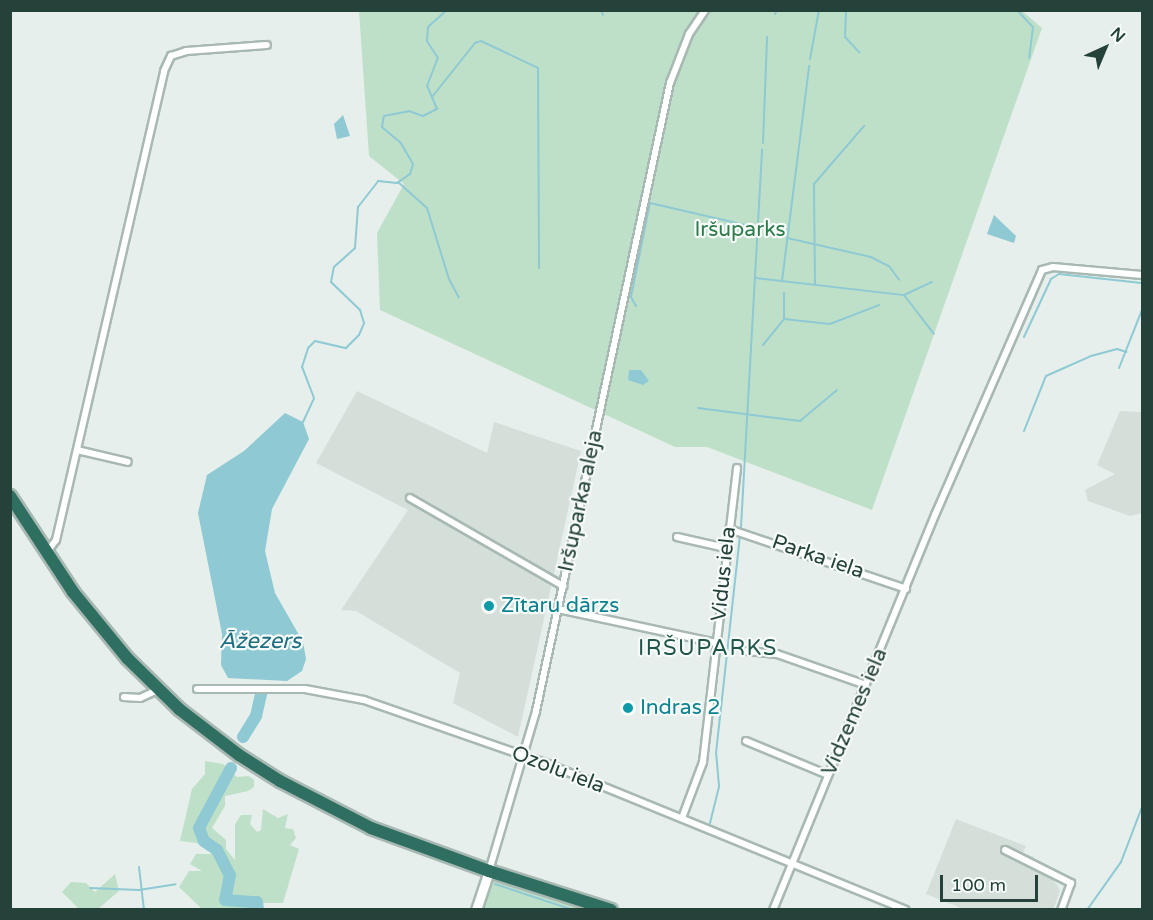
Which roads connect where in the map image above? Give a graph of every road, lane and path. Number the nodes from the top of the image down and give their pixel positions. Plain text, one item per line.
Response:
1 (705, 10) edge
2 (267, 45) dead end
3 (1143, 275) edge
4 (77, 450) junction
5 (129, 462) dead end
6 (737, 468) dead end
7 (10, 496) edge
8 (410, 498) dead end
9 (729, 528) junction
10 (677, 537) dead end
11 (726, 548) junction
12 (46, 553) junction
13 (563, 586) junction
14 (906, 589) junction
15 (558, 609) junction
16 (716, 643) junction
17 (747, 651) dead end
18 (866, 685) junction
19 (197, 689) dead end
20 (158, 690) junction
21 (124, 697) dead end
22 (746, 741) dead end
23 (524, 756) junction
24 (828, 775) junction
25 (681, 819) junction
26 (1005, 850) dead end
27 (792, 862) junction
28 (489, 871) junction
29 (476, 909) edge
30 (611, 909) edge
31 (773, 909) edge
32 (905, 909) edge
33 (1061, 909) edge

1 - 13 street, Iršuparka aleja
2 - 4 street
3 - 14 street, Vidzemes iela
4 - 5 street
4 - 12 street
6 - 9 street, Vidus iela
7 - 12 highway
8 - 13 street
9 - 11 street, Vidus iela
9 - 14 street, Parka iela
10 - 11 street
11 - 16 street, Vidus iela
12 - 20 highway
13 - 15 street, Iršuparka aleja
14 - 18 street, Vidzemes iela
15 - 16 street
15 - 23 street, Iršuparka aleja
16 - 25 street, Vidus iela
17 - 18 street
18 - 24 street, Vidzemes iela
19 - 23 street, Ozolu iela
20 - 21 street
20 - 28 highway
22 - 24 street
23 - 25 street, Ozolu iela
23 - 28 street, Iršuparka aleja
24 - 27 street, Vidzemes iela
25 - 27 street, Ozolu iela
26 - 33 street
27 - 31 street, Vidzemes iela
27 - 32 street, Ozolu iela
28 - 29 street
28 - 30 highway

